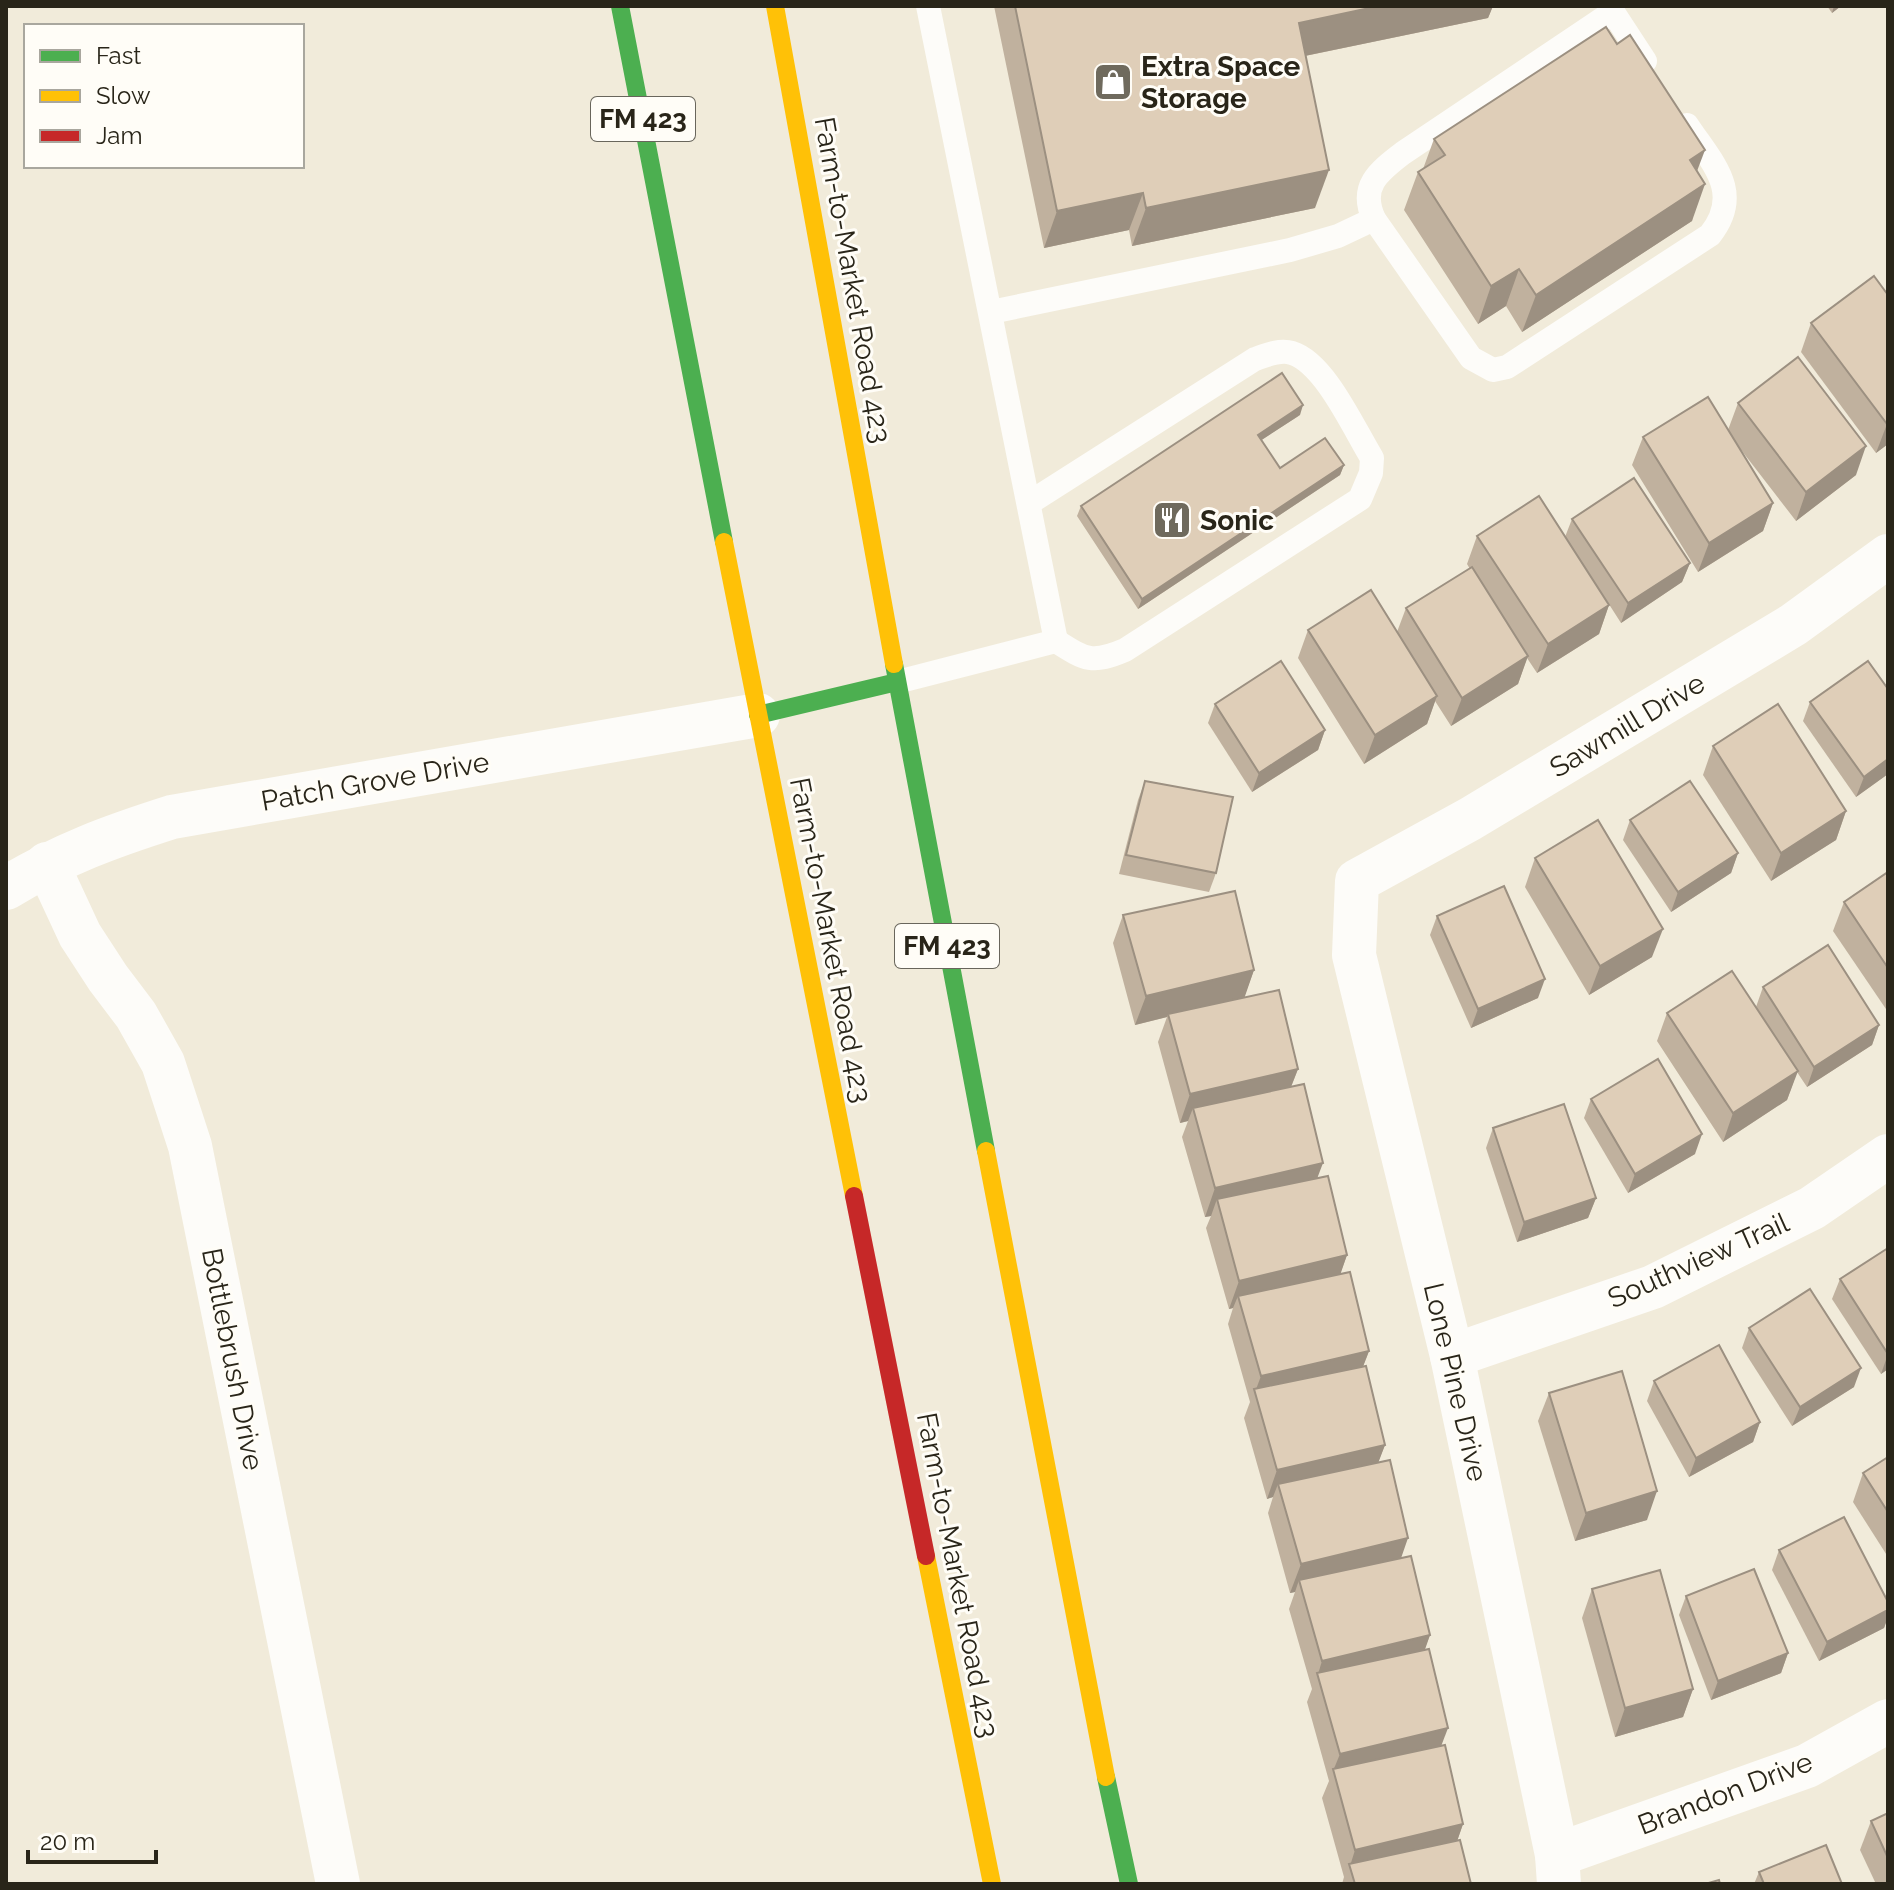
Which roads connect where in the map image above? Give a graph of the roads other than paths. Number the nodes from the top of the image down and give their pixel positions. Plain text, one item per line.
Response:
1 (620, 6) edge
2 (775, 6) edge
3 (928, 6) edge
4 (1611, 9) edge
5 (1655, 76) edge
6 (1671, 100) edge
7 (1374, 219) junction
8 (991, 312) junction
9 (1029, 503) junction
10 (1888, 556) edge
11 (1056, 641) junction
12 (897, 682) junction
13 (758, 715) junction
14 (47, 864) junction
15 (1357, 881) joint
16 (6, 888) edge
17 (1888, 1156) edge
18 (1452, 1356) junction
19 (1888, 1721) edge
20 (1558, 1870) edge
21 (338, 1884) edge
22 (992, 1884) edge
23 (1129, 1884) edge

1 - 13 main road, Farm-to-Market Road 423 / FM 423
2 - 12 main road, Farm-to-Market Road 423 / FM 423
3 - 8 lane
4 - 5 lane
4 - 7 lane
6 - 7 lane
7 - 8 lane
8 - 9 lane
9 - 11 lane
9 - 11 lane
10 - 15 street, Sawmill Drive
11 - 12 lane
12 - 13 main road
12 - 23 main road, Farm-to-Market Road 423 / FM 423
13 - 14 street, Patch Grove Drive
13 - 22 main road, Farm-to-Market Road 423 / FM 423
14 - 16 street, Patch Grove Drive
14 - 21 street, Bottlebrush Drive
15 - 18 street, Lone Pine Drive
17 - 18 street, Southview Trail
18 - 20 street, Lone Pine Drive
19 - 20 street, Brandon Drive

